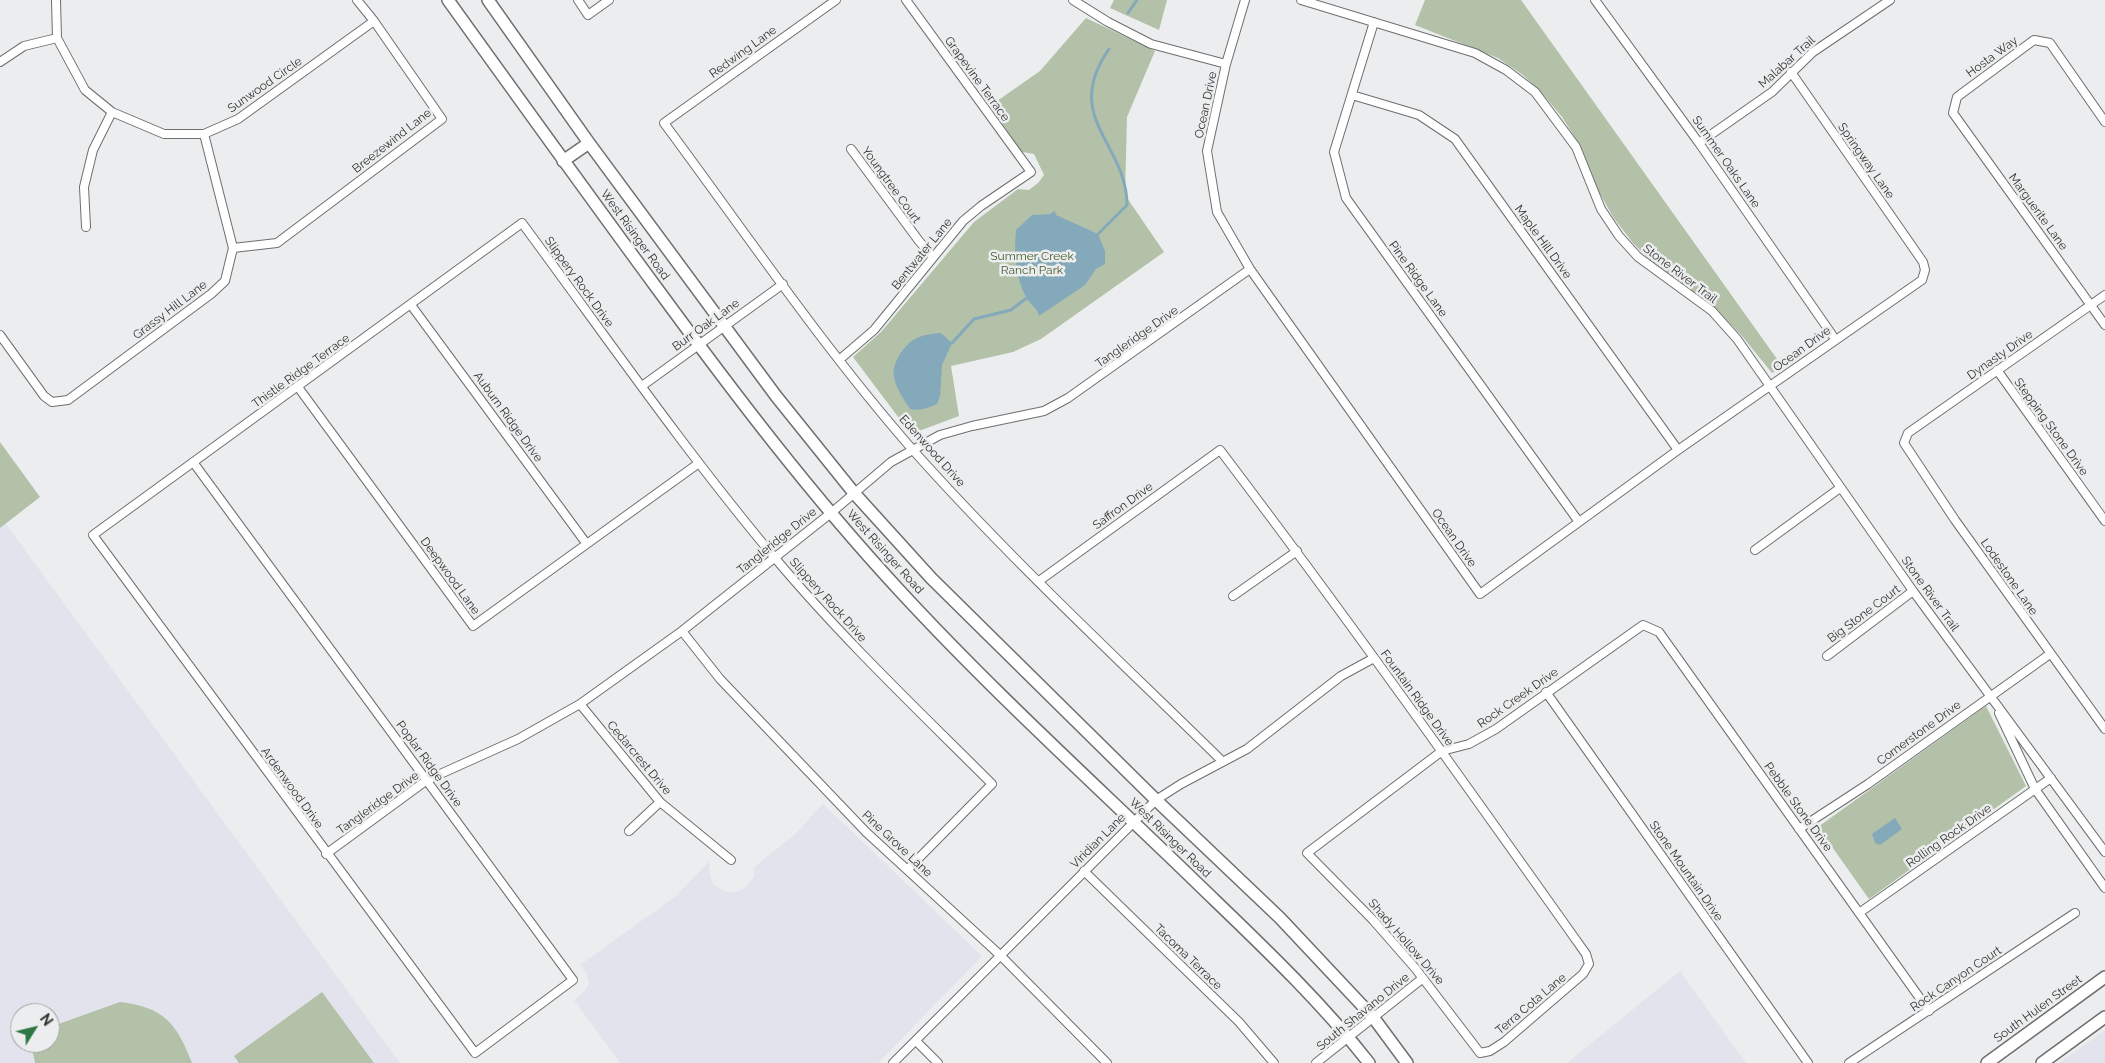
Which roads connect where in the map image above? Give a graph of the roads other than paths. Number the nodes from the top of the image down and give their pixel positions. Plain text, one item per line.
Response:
1 (56, 0) edge
2 (357, 0) edge
3 (448, 0) edge
4 (488, 0) edge
5 (578, 0) edge
6 (609, 0) edge
7 (836, 0) edge
8 (906, 0) edge
9 (1073, 0) edge
10 (1245, 0) edge
11 (1301, 0) edge
12 (1595, 0) edge
13 (1890, 0) edge
14 (374, 21) junction
15 (1374, 22) junction
16 (58, 38) junction
17 (0, 62) edge
18 (1226, 64) junction
19 (1791, 72) junction
20 (1352, 95) junction
21 (112, 112) junction
22 (1954, 113) joint
23 (2105, 122) edge
24 (664, 123) joint
25 (204, 134) junction
26 (590, 143) junction
27 (1699, 143) junction
28 (851, 149) dead end
29 (563, 161) junction
30 (1031, 172) joint
31 (522, 223) joint
32 (86, 227) dead end
33 (233, 248) junction
34 (933, 257) junction
35 (1923, 262) joint
36 (1250, 269) junction
37 (782, 284) junction
38 (2105, 295) edge
39 (411, 305) junction
40 (2091, 305) junction
41 (2105, 324) edge
42 (725, 325) junction
43 (0, 335) edge
44 (1835, 339) junction
45 (698, 344) junction
46 (839, 360) junction
47 (1997, 370) junction
48 (642, 386) junction
49 (1770, 386) junction
50 (298, 387) junction
51 (1908, 433) joint
52 (912, 449) junction
53 (1220, 450) joint
54 (1678, 450) junction
55 (193, 462) junction
56 (699, 463) junction
57 (1840, 488) junction
58 (854, 493) junction
59 (831, 513) junction
60 (2105, 521) edge
61 (1579, 522) junction
62 (93, 535) joint
63 (586, 543) junction
64 (1755, 550) dead end
65 (1297, 551) junction
66 (775, 558) junction
67 (1039, 581) junction
68 (1914, 591) junction
69 (1232, 596) dead end
70 (1642, 625) joint
71 (682, 632) junction
72 (2050, 654) junction
73 (1827, 656) dead end
74 (1374, 658) junction
75 (1546, 692) junction
76 (1991, 696) junction
77 (580, 704) junction
78 (2105, 729) edge
79 (1442, 751) junction
80 (1222, 761) junction
81 (2051, 778) junction
82 (427, 780) junction
83 (2035, 789) junction
84 (1156, 800) junction
85 (660, 802) junction
86 (1133, 822) junction
87 (1799, 828) junction
88 (629, 831) dead end
89 (2105, 852) edge
90 (1307, 853) joint
91 (326, 854) junction
92 (731, 860) dead end
93 (908, 870) junction
94 (1084, 871) junction
95 (2105, 888) edge
96 (1859, 913) junction
97 (2075, 913) dead end
98 (1001, 956) junction
99 (1589, 964) joint
100 (2105, 977) edge
101 (1423, 978) junction
102 (1929, 1010) junction
103 (1373, 1017) junction
104 (2105, 1017) edge
105 (1348, 1037) junction
106 (917, 1042) junction
107 (475, 1053) joint
108 (1480, 1053) joint
109 (893, 1063) edge
110 (938, 1063) edge
111 (1107, 1063) edge
112 (1274, 1063) edge
113 (1316, 1063) edge
114 (1369, 1063) edge
115 (1407, 1063) edge
116 (1808, 1063) edge
117 (1849, 1063) edge
118 (1987, 1063) edge
119 (2042, 1063) edge

1 - 16 street, Sunwood Circle
2 - 14 street, Breezewind Lane
3 - 29 main road, West Risinger Road
4 - 26 main road, West Risinger Road
5 - 6 street
7 - 24 street, Redwing Lane
8 - 30 street, Grapevine Terrace
9 - 18 street
10 - 18 street, Ocean Drive
11 - 15 street, Stone River Trail
12 - 27 street, Summer Oaks Lane
13 - 19 street, Malabar Trail
14 - 25 street, Sunwood Circle
14 - 33 street, Breezewind Lane
15 - 20 street, Pine Ridge Lane
15 - 49 street, Stone River Trail
16 - 17 street
16 - 21 street, Sunwood Circle
18 - 36 street, Ocean Drive
19 - 27 street, Malabar Trail
19 - 35 street, Springway Lane
20 - 54 street, Maple Hill Drive
20 - 61 street, Pine Ridge Lane
21 - 25 street, Sunwood Circle
21 - 32 street
22 - 23 street, Hosta Way
22 - 40 street, Marguerite Lane
24 - 37 street, Edenwood Drive
25 - 33 street, Grassy Hill Lane
26 - 29 main road
26 - 42 main road, West Risinger Road
27 - 44 street, Summer Oaks Lane
28 - 34 street, Youngtree Court
29 - 45 main road, West Risinger Road
30 - 34 street, Bentwater Lane
31 - 39 street, Thistle Ridge Terrace
31 - 48 street, Slippery Rock Drive
33 - 43 street, Grassy Hill Lane
34 - 46 street, Bentwater Lane
35 - 44 street, Ocean Drive
36 - 52 street, Tangleridge Drive
36 - 61 street, Ocean Drive
37 - 42 street, Burr Oak Lane
37 - 46 street, Edenwood Drive
38 - 40 street, Dynasty Drive
39 - 50 street, Thistle Ridge Terrace
39 - 63 street, Auburn Ridge Drive
40 - 41 street, Marguerite Lane
40 - 47 street, Dynasty Drive
42 - 45 street, Burr Oak Lane
42 - 58 main road, West Risinger Road
44 - 49 street, Ocean Drive
45 - 48 street, Burr Oak Lane
45 - 59 main road, West Risinger Road
46 - 52 street, Edenwood Drive
47 - 51 street, Dynasty Drive
47 - 60 street, Stepping Stone Drive
48 - 56 street, Slippery Rock Drive
49 - 54 street, Ocean Drive
49 - 57 street, Stone River Trail
50 - 55 street, Thistle Ridge Terrace
50 - 63 street, Deepwood Lane
51 - 72 street, Lodestone Lane
52 - 58 street, Tangleridge Drive
52 - 67 street, Edenwood Drive
53 - 65 street, Fountain Ridge Drive
53 - 67 street, Saffron Drive
54 - 61 street, Ocean Drive
55 - 62 street, Thistle Ridge Terrace
55 - 82 street, Poplar Ridge Drive
56 - 63 street, Deepwood Lane
56 - 66 street, Slippery Rock Drive
57 - 64 street
57 - 68 street, Stone River Trail
58 - 59 street, Tangleridge Drive
58 - 84 main road, West Risinger Road
59 - 66 street, Tangleridge Drive
59 - 86 main road, West Risinger Road
62 - 91 street, Ardenwood Drive
65 - 69 street
65 - 74 street, Fountain Ridge Drive
66 - 71 street, Tangleridge Drive
66 - 93 street, Slippery Rock Drive
67 - 80 street, Edenwood Drive
68 - 73 street, Big Stone Court
68 - 76 street, Stone River Trail
70 - 75 street, Rock Creek Drive
70 - 87 street, Pebble Stone Drive
71 - 77 street, Tangleridge Drive
71 - 93 street, Pine Grove Lane
72 - 76 street, Cornerstone Drive
72 - 78 street, Lodestone Lane
74 - 79 street, Fountain Ridge Drive
74 - 80 street, Viridian Lane
75 - 79 street, Rock Creek Drive
75 - 116 street, Stone Mountain Drive
76 - 81 street, Stone River Trail
76 - 83 street, Stone River Trail
76 - 87 street, Cornerstone Drive
77 - 82 street, Tangleridge Drive
77 - 85 street, Cedarcrest Drive
79 - 90 street, Rock Creek Drive
79 - 99 street, Fountain Ridge Drive
80 - 84 street, Viridian Lane
81 - 83 street, Rolling Rock Drive
81 - 89 street, Stone River Trail
82 - 91 street, Tangleridge Drive
82 - 107 street, Poplar Ridge Drive
83 - 95 street, Stone River Trail
83 - 96 street, Rolling Rock Drive
84 - 86 street, Viridian Lane
84 - 103 main road, West Risinger Road
85 - 88 street
85 - 92 street, Cedarcrest Drive
86 - 94 street, Viridian Lane
86 - 105 main road, West Risinger Road
87 - 96 street, Pebble Stone Drive
90 - 101 street, Shady Hollow Drive
91 - 107 street, Ardenwood Drive
93 - 98 street, Pine Grove Lane
94 - 98 street, Viridian Lane
94 - 112 street, Tacoma Terrace
96 - 102 street, Pebble Stone Drive
97 - 102 street, Rock Canyon Court
98 - 106 street, Viridian Lane
98 - 111 street, Pine Grove Lane
99 - 108 street, Terra Cota Lane
100 - 118 main road, South Hulen Street
101 - 103 street, South Shavano Drive
101 - 108 street, Shady Hollow Drive
102 - 117 street, Rock Canyon Court
103 - 105 street, South Shavano Drive
103 - 115 main road, West Risinger Road
104 - 119 main road
105 - 113 street, South Shavano Drive
105 - 114 main road, West Risinger Road
106 - 109 street, Viridian Lane
106 - 110 street

